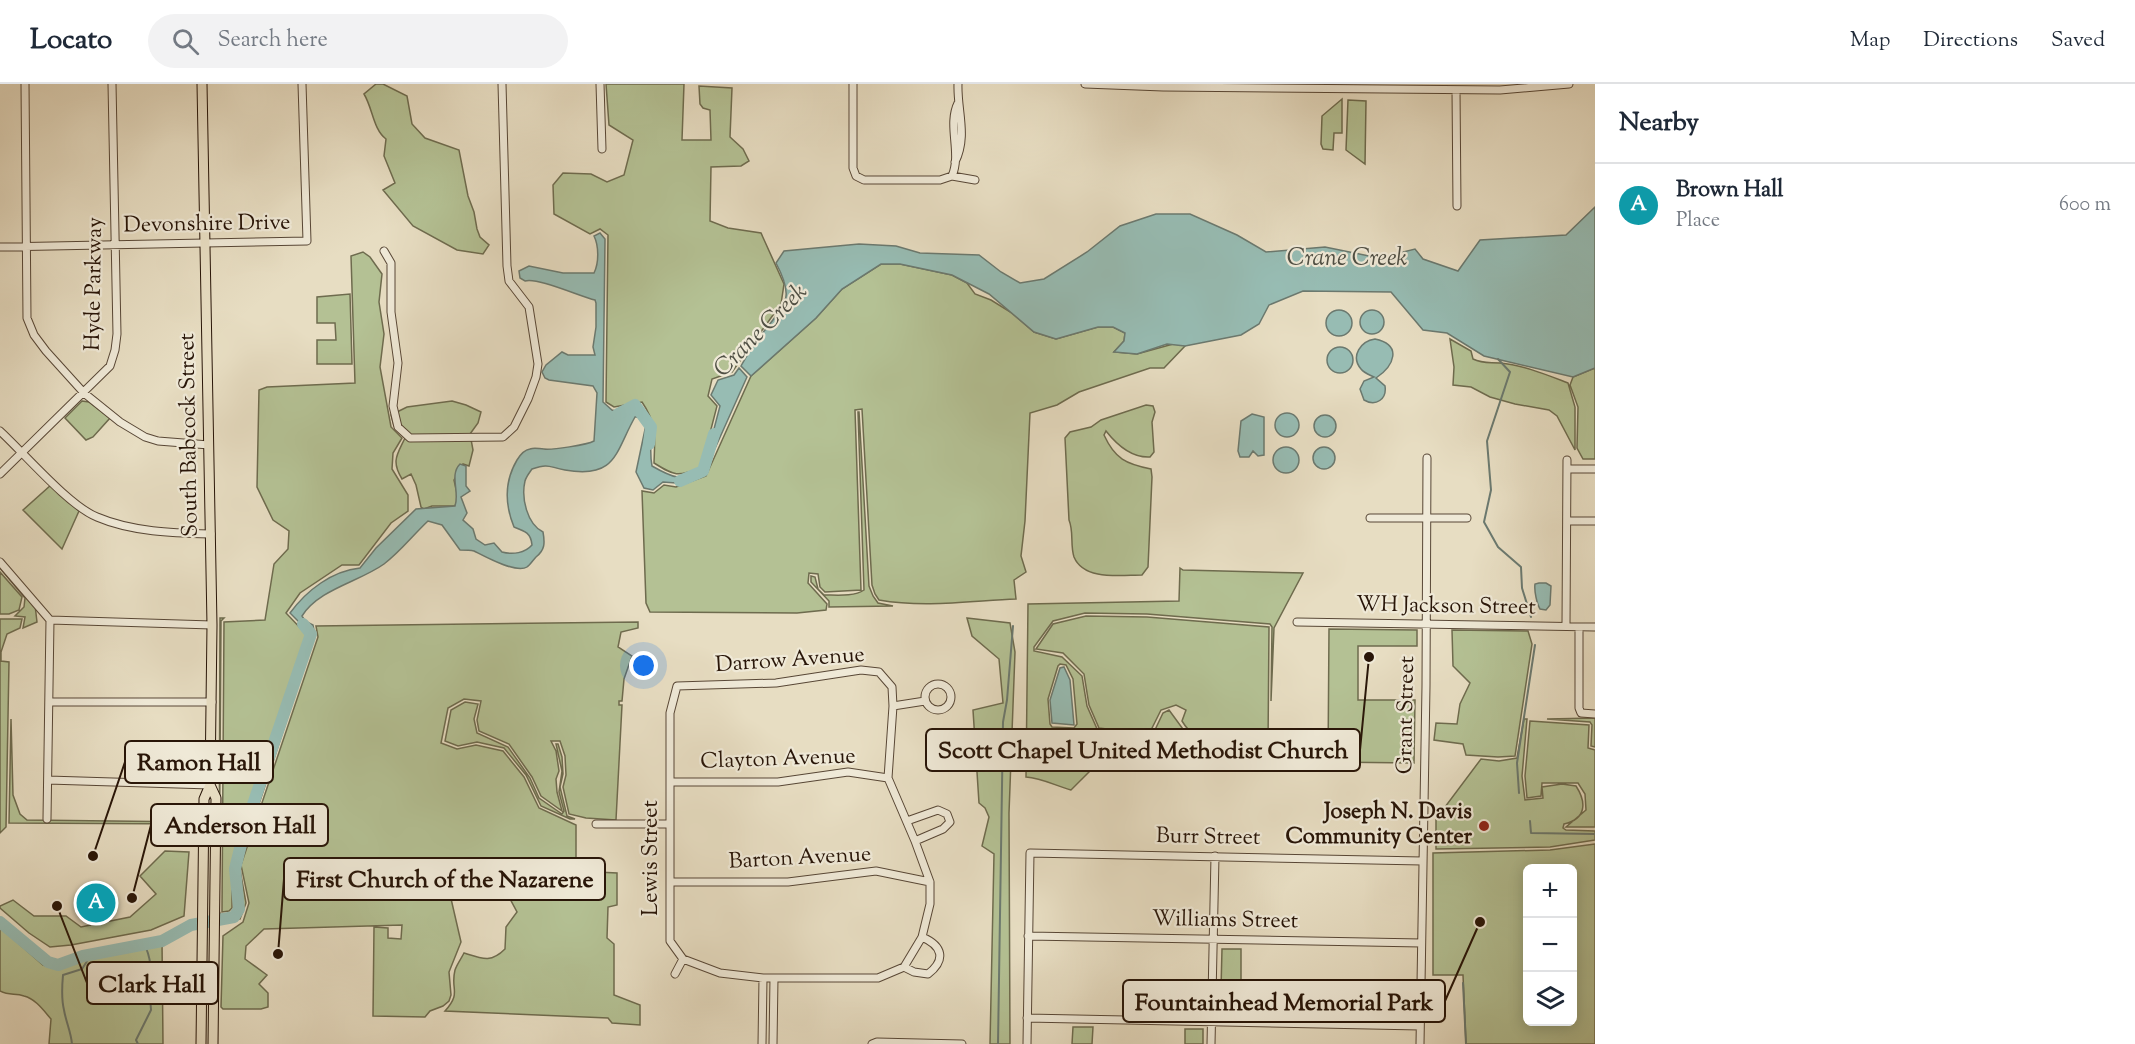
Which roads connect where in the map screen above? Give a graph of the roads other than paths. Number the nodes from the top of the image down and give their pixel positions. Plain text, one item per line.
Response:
1 (25, 84) edge
2 (112, 84) edge
3 (202, 84) edge
4 (302, 84) edge
5 (501, 84) edge
6 (600, 84) edge
7 (853, 84) edge
8 (958, 84) edge
9 (1085, 84) edge
10 (1569, 84) edge
11 (1163, 86) edge
12 (1522, 86) edge
13 (1428, 87) edge
14 (1456, 90) junction
15 (602, 149) dead end
16 (952, 176) junction
17 (975, 180) dead end
18 (1457, 206) dead end
19 (205, 243) junction
20 (115, 244) junction
21 (26, 246) junction
22 (0, 247) edge
23 (384, 251) dead end
24 (84, 393) junction
25 (0, 430) edge
26 (209, 445) junction
27 (24, 453) junction
28 (1427, 458) dead end
29 (1567, 460) dead end
30 (1567, 469) junction
31 (1595, 469) edge
32 (0, 474) edge
33 (1370, 518) dead end
34 (1427, 518) junction
35 (1467, 518) dead end
36 (1567, 521) junction
37 (1595, 521) edge
38 (211, 534) junction
39 (0, 562) edge
40 (50, 620) junction
41 (1298, 622) dead end
42 (212, 625) junction
43 (1426, 625) junction
44 (1566, 626) junction
45 (1579, 627) junction
46 (1595, 627) edge
47 (925, 701) dead end
48 (50, 702) junction
49 (212, 702) junction
50 (893, 705) junction
51 (670, 713) joint
52 (1595, 714) edge
53 (888, 778) junction
54 (48, 780) junction
55 (671, 782) junction
56 (210, 785) junction
57 (47, 819) dead end
58 (907, 821) junction
59 (596, 824) dead end
60 (670, 824) junction
61 (915, 841) junction
62 (1215, 856) junction
63 (1422, 861) junction
64 (671, 882) junction
65 (930, 882) junction
66 (1028, 936) junction
67 (922, 937) junction
68 (1214, 938) junction
69 (1421, 943) junction
70 (683, 959) junction
71 (904, 967) junction
72 (675, 974) dead end
73 (763, 978) junction
74 (774, 978) junction
75 (1027, 1018) junction
76 (1212, 1022) junction
77 (1420, 1026) junction
78 (201, 1044) edge
79 (213, 1044) edge
80 (762, 1044) edge
81 (773, 1044) edge
82 (872, 1044) edge
83 (963, 1044) edge
84 (1027, 1044) edge
85 (1211, 1044) edge
86 (1420, 1044) edge

1 - 21 street
2 - 20 street, Hyde Parkway
3 - 19 main road, South Babcock Street
4 - 19 street, Devonshire Drive
5 - 23 street
6 - 15 street
7 - 16 street
8 - 16 street
9 - 11 street
10 - 12 street
11 - 13 street
12 - 14 street
13 - 14 street
14 - 18 street
16 - 17 street
19 - 20 street, Devonshire Drive
19 - 26 main road, South Babcock Street
20 - 21 street, Devonshire Drive
20 - 24 street, Hyde Parkway
21 - 22 street, Devonshire Drive
21 - 24 street
24 - 26 street
24 - 27 street, Hyde Parkway
25 - 27 street
26 - 38 main road, South Babcock Street
27 - 32 street, Hyde Parkway
27 - 38 street
28 - 34 street, Grant Street
29 - 30 street
30 - 31 street
30 - 36 street
33 - 34 street
34 - 35 street
34 - 43 street, Grant Street
36 - 37 street
36 - 44 street
38 - 42 main road, South Babcock Street
39 - 40 street
40 - 42 street
40 - 48 street
41 - 43 street, WH Jackson Street
42 - 49 main road, South Babcock Street
43 - 44 street, WH Jackson Street
43 - 63 street, Grant Street
44 - 45 street, WH Jackson Street
45 - 46 street, WH Jackson Street
45 - 52 street
47 - 50 street
48 - 49 street
48 - 54 street
49 - 56 main road, South Babcock Street
50 - 51 street, Darrow Avenue
50 - 53 street
51 - 55 street, Lewis Street
53 - 55 street, Clayton Avenue
53 - 58 street
54 - 56 street
54 - 57 street
55 - 60 street, Lewis Street
56 - 78 main road, South Babcock Street
56 - 79 main road, South Babcock Street
58 - 61 street
58 - 61 street
59 - 60 street
60 - 64 street, Lewis Street
61 - 65 street
62 - 63 street, Burr Street
62 - 66 street, Burr Street
62 - 68 street
63 - 69 street, Grant Street
64 - 65 street, Barton Avenue
64 - 70 street, Lewis Street
65 - 67 street
66 - 68 street, Williams Street
66 - 75 street
67 - 71 street
67 - 71 street
68 - 69 street, Williams Street
68 - 76 street
69 - 77 street, Grant Street
70 - 72 street
70 - 73 street
71 - 74 street
73 - 74 street
73 - 80 street
74 - 81 street
75 - 76 street
75 - 84 street
76 - 77 street
76 - 85 street
77 - 86 street, Grant Street
82 - 83 street

